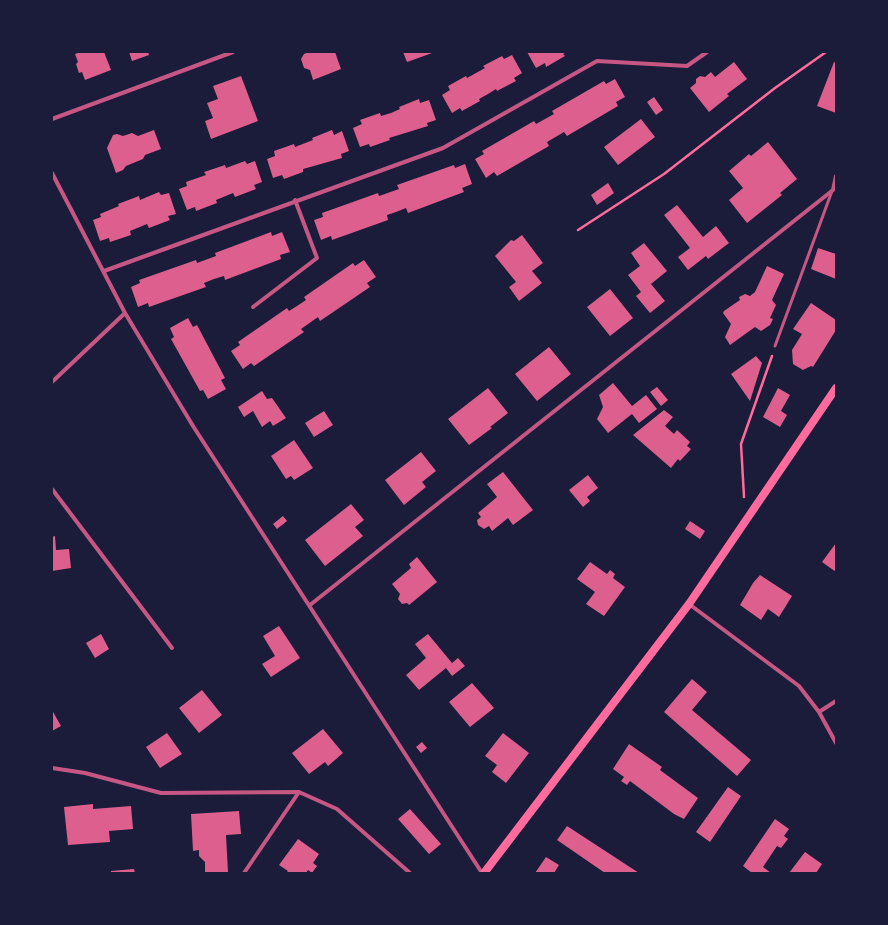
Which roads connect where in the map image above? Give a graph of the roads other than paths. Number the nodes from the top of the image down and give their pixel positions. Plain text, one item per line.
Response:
1 (233, 52) edge
2 (707, 52) edge
3 (52, 119) edge
4 (52, 173) edge
5 (836, 176) edge
6 (833, 190) junction
7 (295, 200) junction
8 (104, 271) junction
9 (253, 307) dead end
10 (125, 313) junction
11 (775, 346) road end
12 (52, 382) edge
13 (836, 388) edge
14 (52, 489) edge
15 (689, 604) junction
16 (310, 605) junction
17 (172, 648) dead end
18 (836, 701) edge
19 (820, 712) junction
20 (836, 743) edge
21 (52, 768) edge
22 (299, 792) junction
23 (244, 873) edge
24 (410, 873) edge
25 (483, 873) edge

1 - 3 street
2 - 7 street
4 - 8 street
5 - 6 street
6 - 11 lane
6 - 16 street
7 - 8 street
7 - 9 street
8 - 10 street
10 - 12 street
10 - 16 street
13 - 15 main road
14 - 17 street
15 - 19 street
15 - 25 main road
16 - 25 street
18 - 19 street
19 - 20 street
21 - 22 street
22 - 23 street
22 - 24 street

